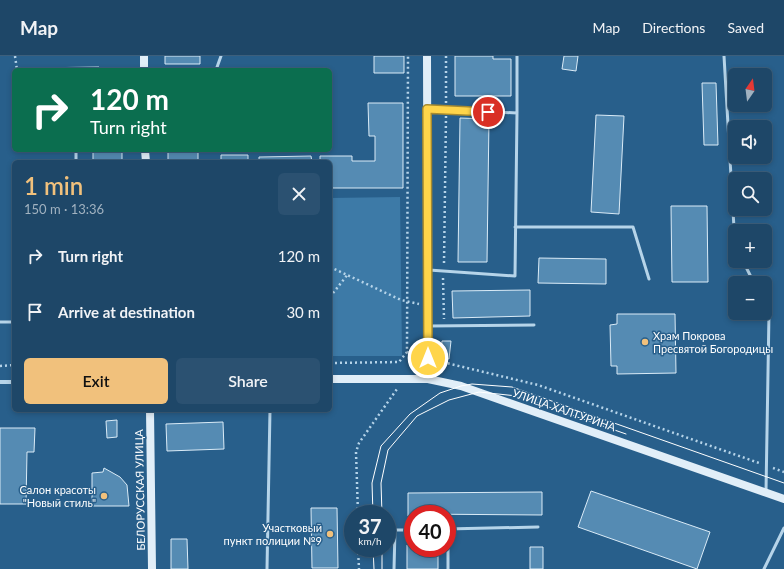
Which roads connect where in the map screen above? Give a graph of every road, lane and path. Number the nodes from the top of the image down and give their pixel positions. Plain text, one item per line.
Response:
1 (15, 56) edge
2 (144, 56) edge
3 (221, 56) edge
4 (408, 56) edge
5 (428, 56) edge
6 (446, 56) edge
7 (517, 56) edge
8 (724, 56) edge
9 (17, 68) edge
10 (144, 68) edge
11 (217, 68) edge
12 (427, 109) junction
13 (446, 110) junction
14 (516, 113) junction
15 (734, 224) edge
16 (515, 228) junction
17 (332, 268) edge
18 (428, 270) junction
19 (443, 271) junction
20 (348, 274) junction
21 (649, 279) dead end
22 (332, 294) edge
23 (408, 302) junction
24 (427, 306) junction
25 (769, 320) edge
26 (0, 322) edge
27 (12, 322) edge
28 (534, 325) dead end
29 (428, 326) junction
30 (444, 326) junction
31 (408, 352) junction
32 (428, 358) junction
33 (399, 362) junction
34 (332, 363) edge
35 (12, 365) edge
36 (0, 366) edge
37 (332, 379) edge
38 (398, 379) junction
39 (428, 379) junction
40 (0, 382) edge
41 (12, 382) edge
42 (150, 412) edge
43 (270, 412) edge
44 (767, 466) junction
45 (784, 472) edge
46 (766, 493) junction
47 (784, 499) edge
48 (358, 505) edge
49 (538, 527) dead end
50 (784, 528) edge
51 (456, 529) edge
52 (404, 530) edge
53 (358, 557) edge
54 (448, 557) edge
55 (152, 569) edge
56 (267, 569) edge
57 (359, 569) edge
58 (394, 569) edge
59 (448, 569) edge
60 (764, 569) edge

1 - 9 path
2 - 10 street
3 - 11 lane
4 - 23 path
5 - 12 street
6 - 13 path
7 - 14 lane
8 - 15 lane
12 - 13 lane
12 - 18 street
13 - 14 lane
13 - 19 path
14 - 16 lane
16 - 19 lane
16 - 21 lane
17 - 20 path
18 - 19 lane
18 - 24 street
19 - 30 path
20 - 22 path
20 - 23 path
23 - 24 path
23 - 31 path
24 - 29 street
25 - 44 lane
26 - 27 lane
28 - 30 lane
29 - 30 lane
29 - 32 street
31 - 32 path
31 - 33 path
32 - 39 street
32 - 44 path
33 - 34 path
33 - 38 path
35 - 36 path
37 - 38 street, УЛИЦА ХАЛТУРИНА
38 - 39 street, УЛИЦА ХАЛТУРИНА
38 - 48 path
39 - 46 street, УЛИЦА ХАЛТУРИНА
40 - 41 street
42 - 55 street, БЕЛОРУССКАЯ УЛИЦА
43 - 56 lane
44 - 45 path
44 - 46 lane
46 - 47 street, УЛИЦА ХАЛТУРИНА
49 - 51 lane
50 - 60 lane
52 - 58 lane
53 - 57 path
54 - 59 lane

